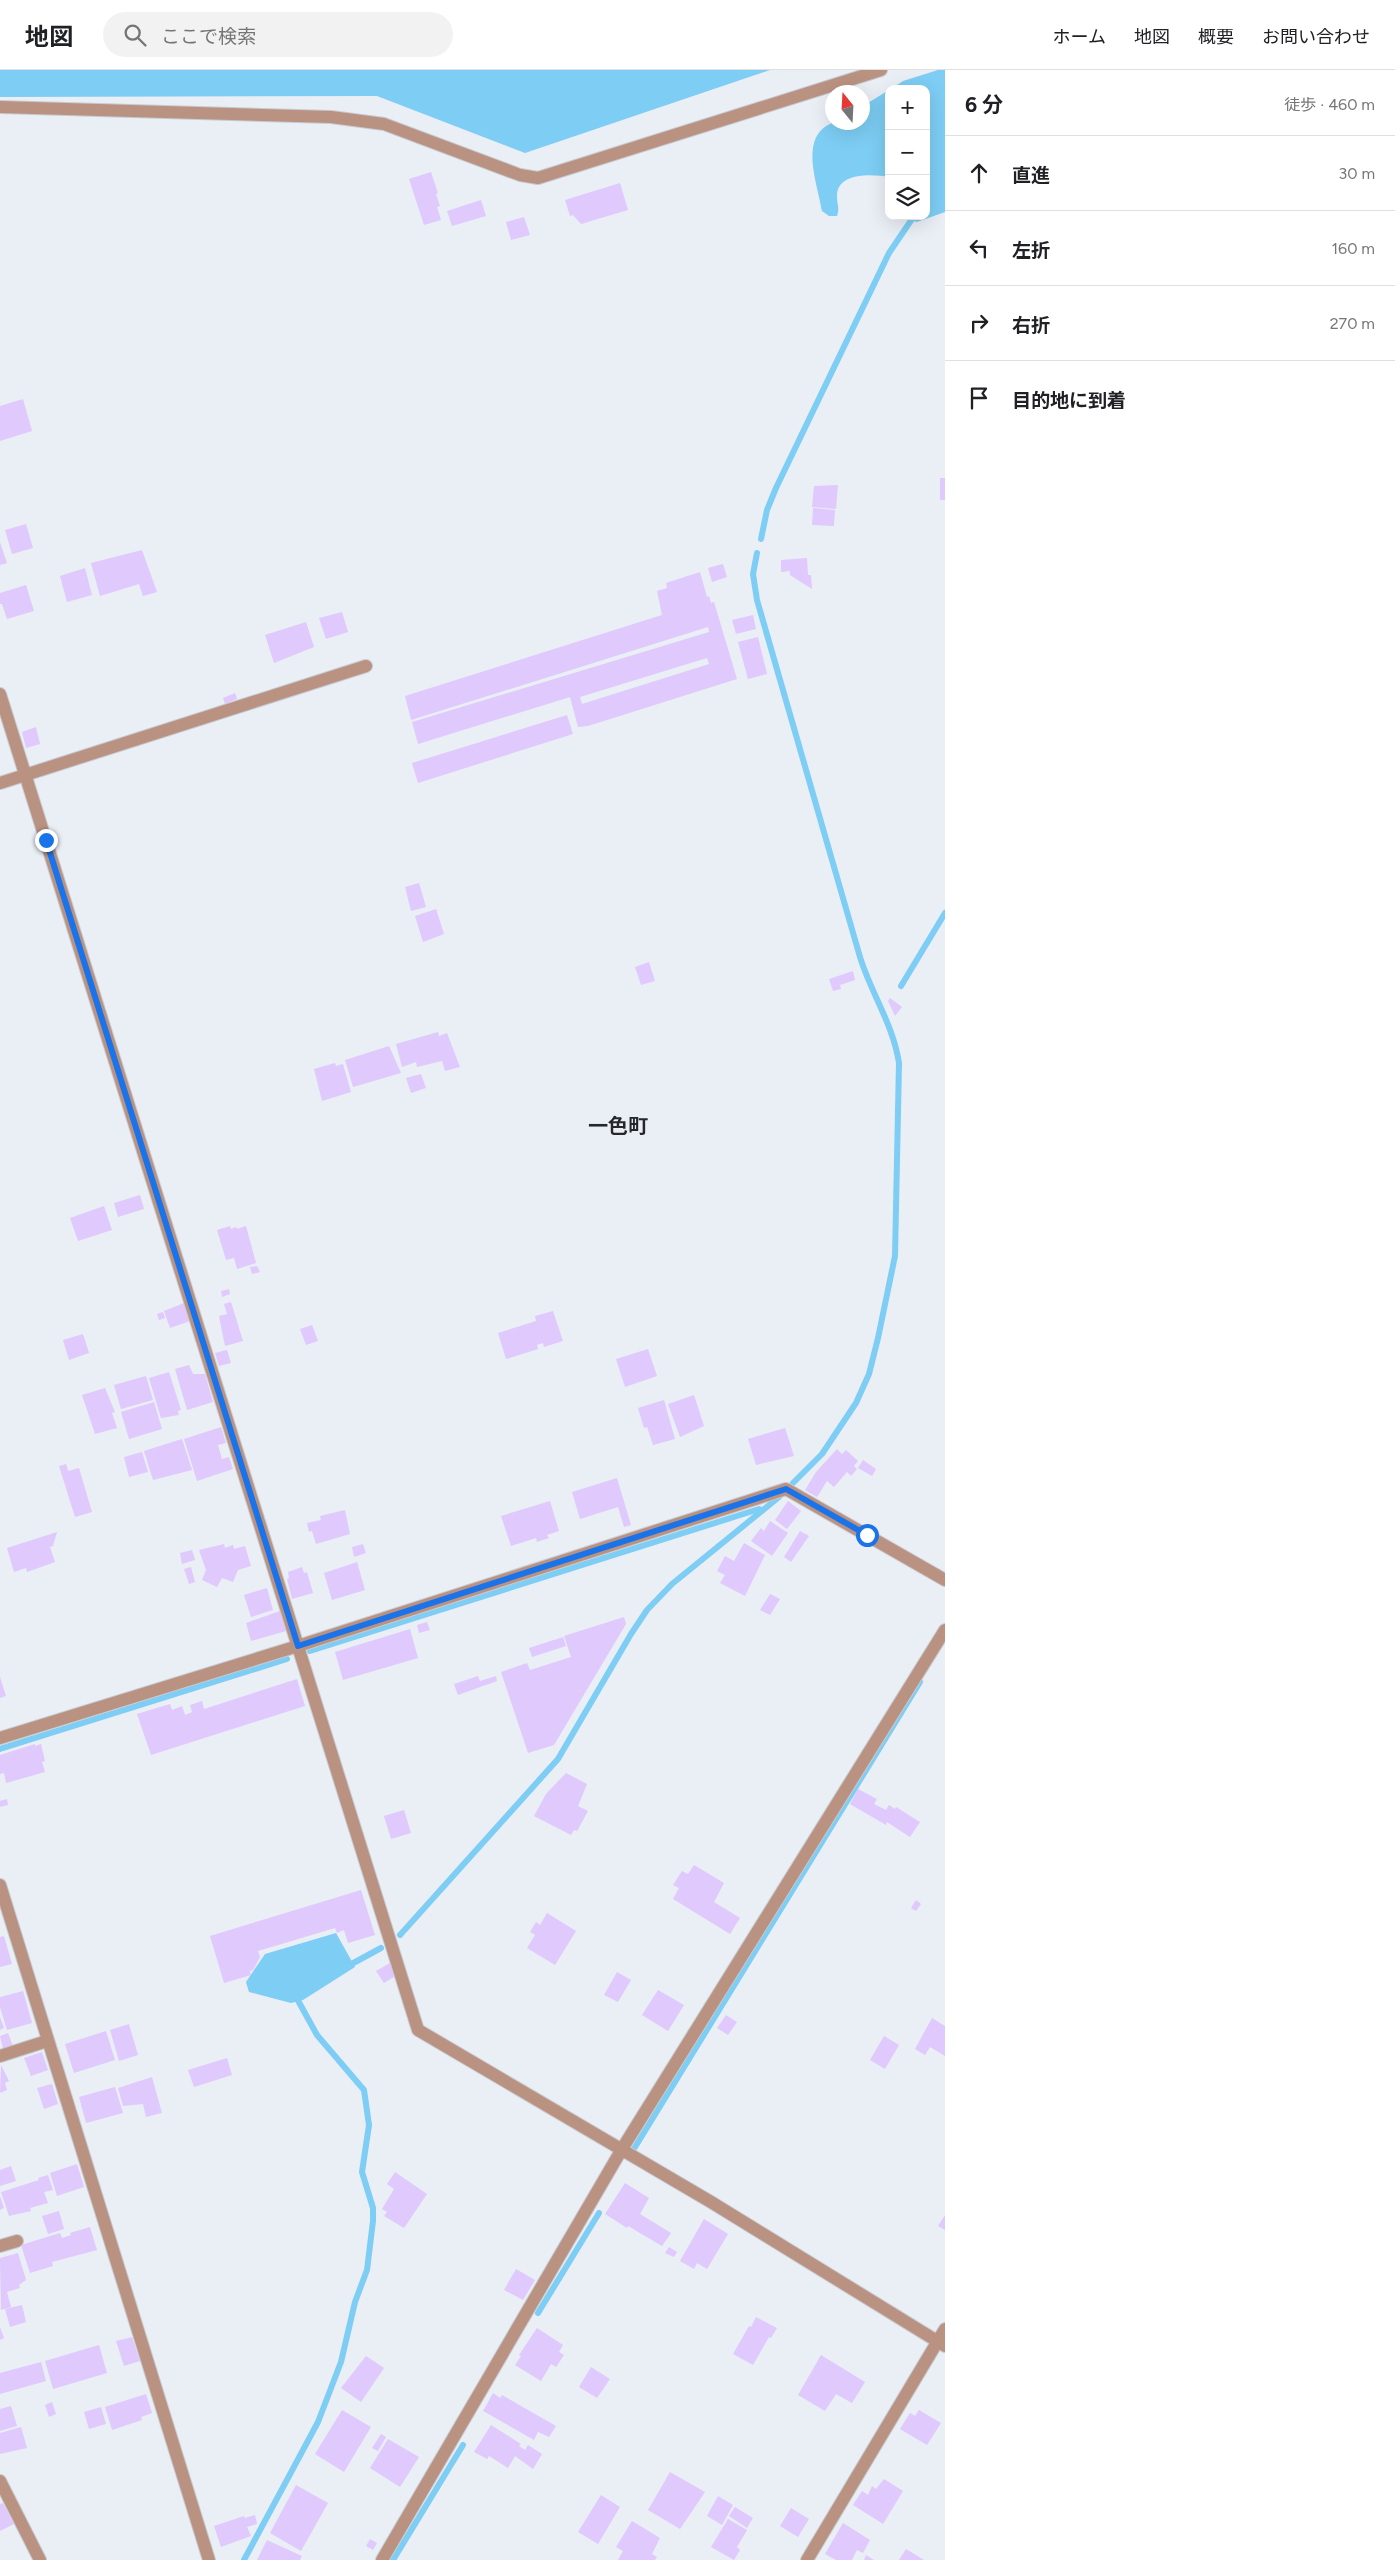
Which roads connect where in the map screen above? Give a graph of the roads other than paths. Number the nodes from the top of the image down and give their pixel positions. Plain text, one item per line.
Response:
1 (881, 70) edge
2 (0, 107) edge
3 (366, 666) dead end
4 (0, 694) edge
5 (25, 775) junction
6 (0, 783) edge
7 (945, 1580) edge
8 (945, 1630) edge
9 (298, 1646) junction
10 (0, 1738) edge
11 (0, 1885) edge
12 (47, 2041) junction
13 (0, 2056) edge
14 (622, 2149) junction
15 (17, 2241) dead end
16 (0, 2246) edge
17 (945, 2329) edge
18 (941, 2344) edge
19 (0, 2480) edge
20 (40, 2560) edge
21 (209, 2560) edge
22 (382, 2560) edge
23 (807, 2560) edge

1 - 2 street
3 - 5 street
4 - 5 street
5 - 6 street
5 - 9 street
7 - 9 street
8 - 14 street
9 - 10 street
9 - 14 street
11 - 12 street
12 - 13 street
12 - 21 street
14 - 18 street
14 - 22 street
15 - 16 street
17 - 18 street
18 - 23 street
19 - 20 street

